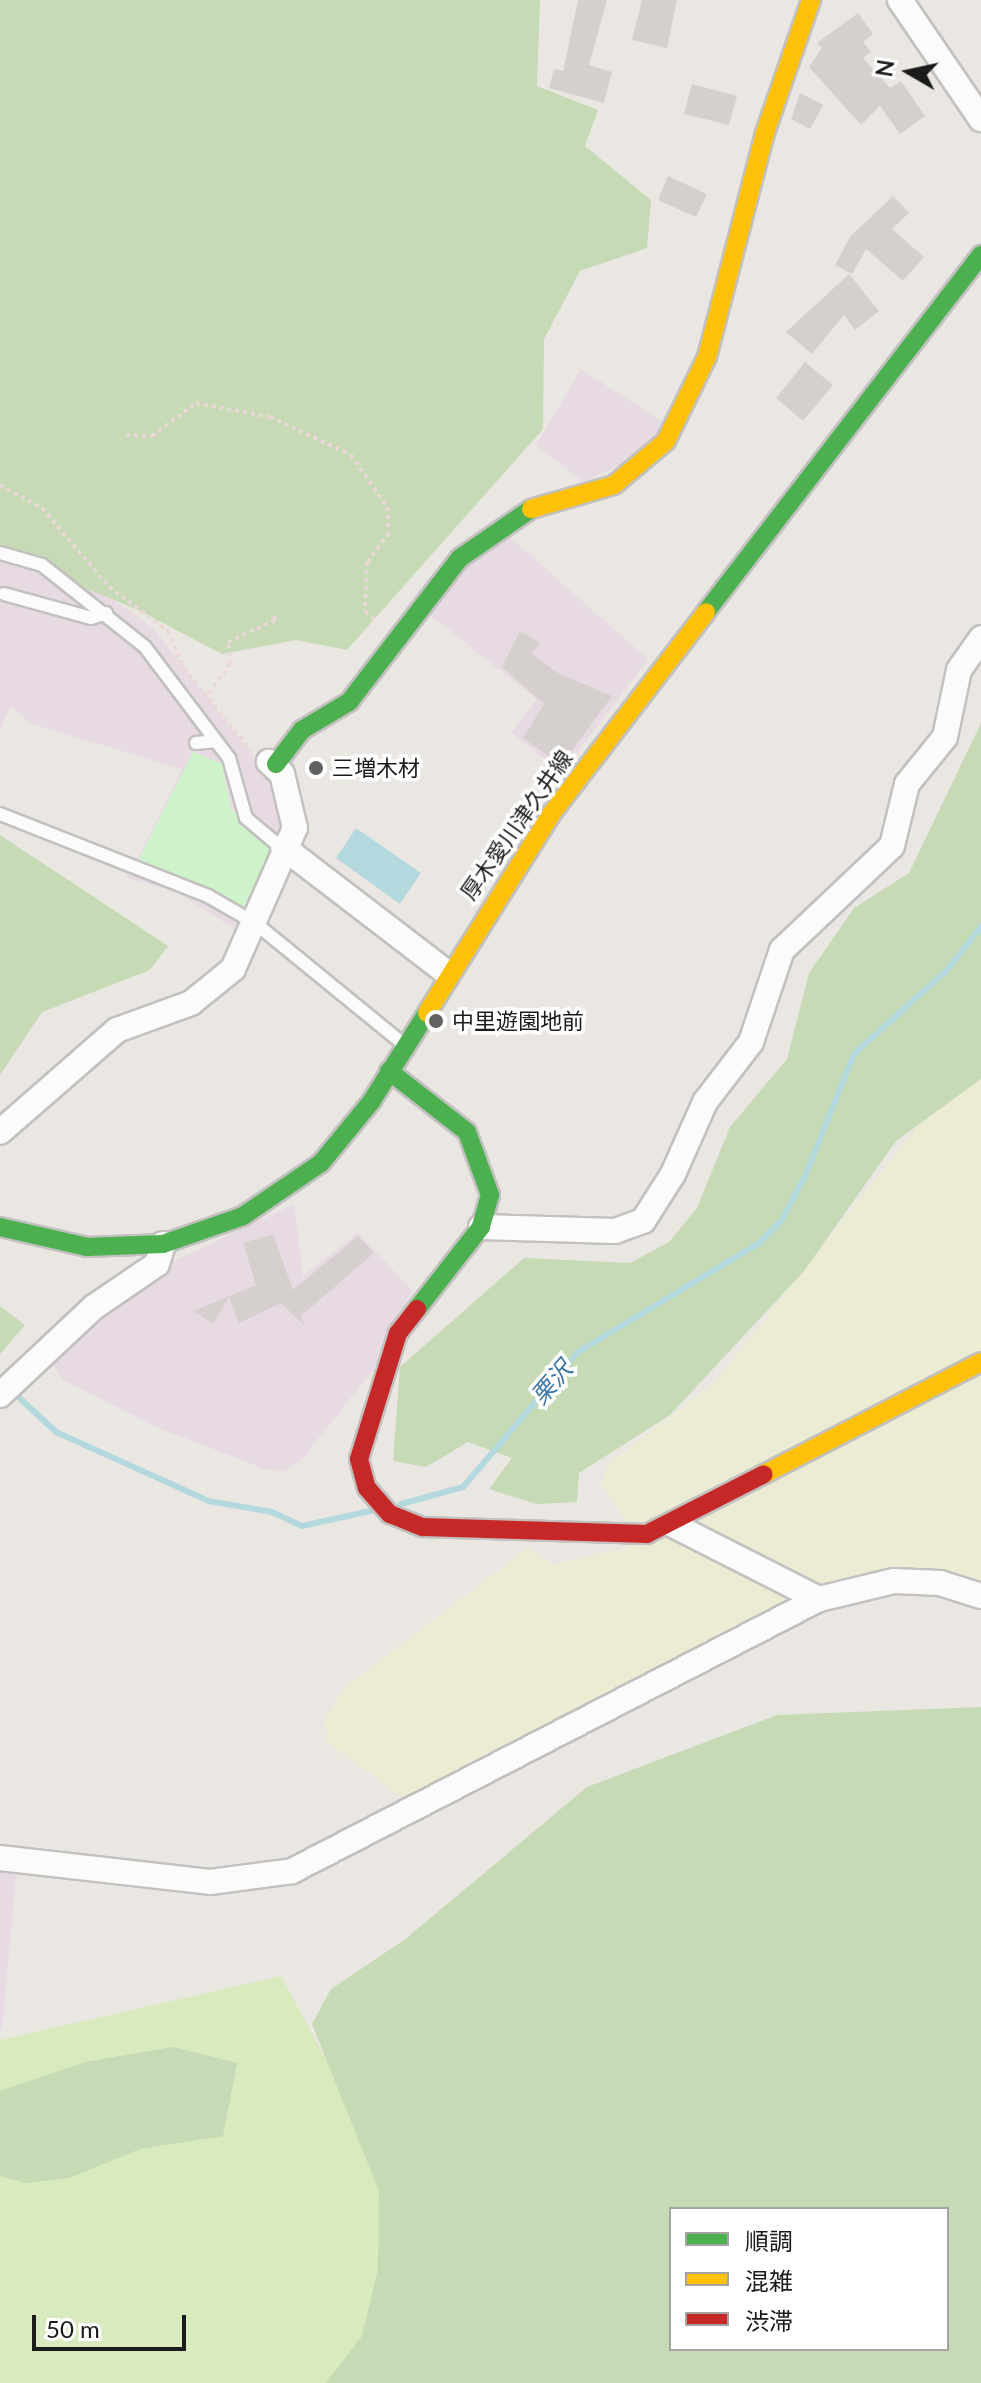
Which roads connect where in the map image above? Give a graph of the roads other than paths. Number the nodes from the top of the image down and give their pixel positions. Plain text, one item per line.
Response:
1 (811, 0) edge
2 (900, 0) edge
3 (981, 119) edge
4 (981, 255) edge
5 (0, 553) edge
6 (4, 594) dead end
7 (106, 613) junction
8 (981, 638) edge
9 (216, 741) junction
10 (196, 743) dead end
11 (273, 763) joint
12 (0, 814) edge
13 (283, 848) junction
14 (255, 923) junction
15 (446, 972) junction
16 (404, 1044) junction
17 (389, 1071) junction
18 (0, 1132) edge
19 (0, 1227) edge
20 (481, 1227) junction
21 (163, 1244) junction
22 (981, 1362) edge
23 (8, 1387) edge
24 (673, 1525) junction
25 (976, 1589) edge
26 (819, 1599) junction
27 (0, 1858) edge

1 - 11 street
2 - 3 street
4 - 15 street, 厚木愛川津久井線
5 - 7 lane
6 - 7 lane
7 - 9 lane
8 - 20 street
9 - 10 lane
9 - 13 lane
11 - 13 street
12 - 14 lane
13 - 14 street
13 - 15 street
14 - 16 lane
14 - 18 street
15 - 16 street, 厚木愛川津久井線
16 - 17 street, 厚木愛川津久井線
17 - 20 street
17 - 21 street, 厚木愛川津久井線
19 - 21 street, 厚木愛川津久井線
20 - 24 street
21 - 23 street
22 - 24 street
24 - 26 street
25 - 26 street
26 - 27 street

